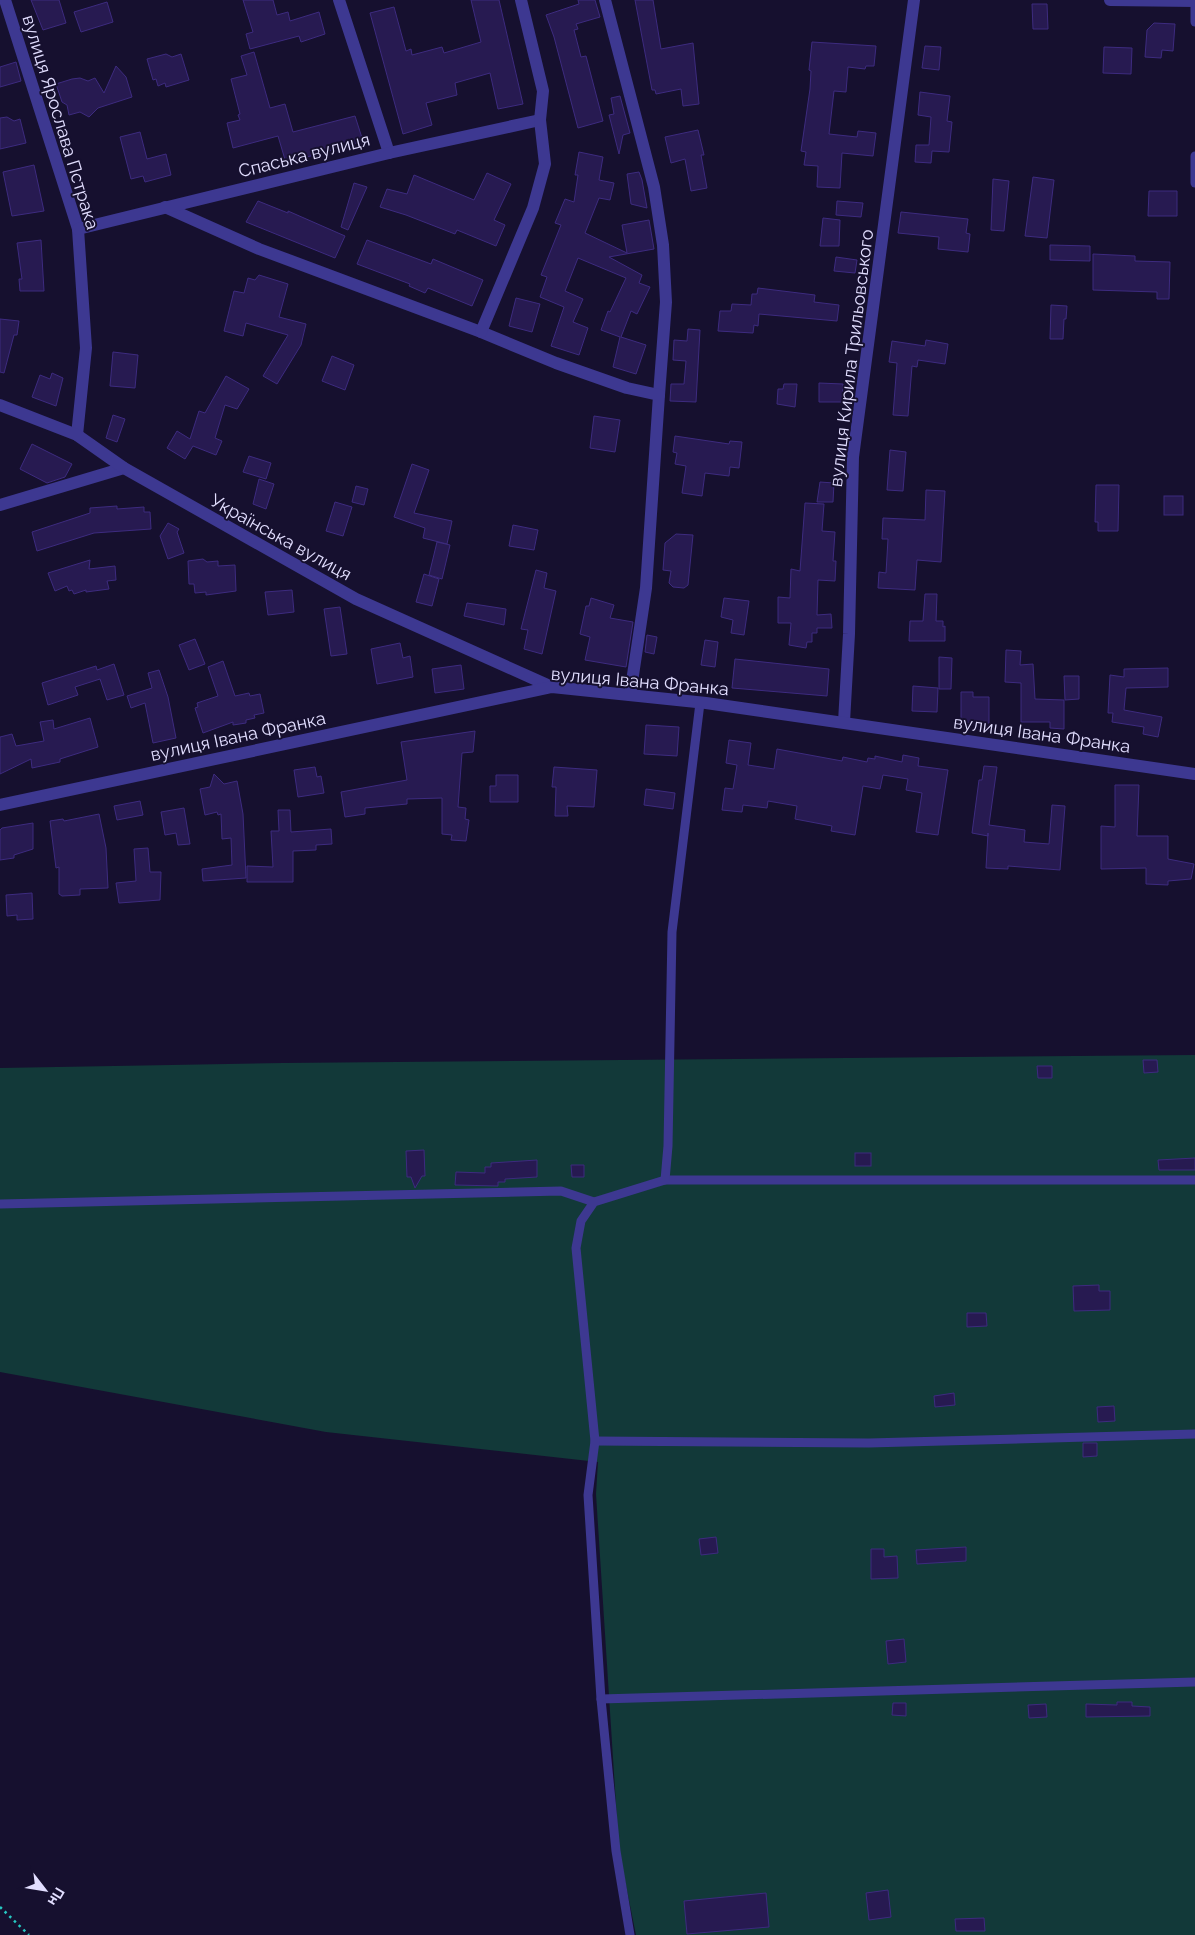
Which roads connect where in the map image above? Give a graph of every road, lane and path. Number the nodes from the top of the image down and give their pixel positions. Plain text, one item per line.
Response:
1 (6, 0) edge
2 (339, 0) edge
3 (521, 0) edge
4 (605, 0) edge
5 (914, 0) edge
6 (1110, 0) edge
7 (1195, 1) edge
8 (1195, 22) edge
9 (540, 120) junction
10 (389, 153) junction
11 (1195, 156) edge
12 (1195, 184) edge
13 (165, 207) junction
14 (78, 229) junction
15 (481, 332) junction
16 (659, 395) junction
17 (0, 405) edge
18 (76, 435) junction
19 (124, 468) junction
20 (0, 506) edge
21 (552, 686) junction
22 (630, 695) junction
23 (700, 703) junction
24 (844, 722) junction
25 (1195, 774) edge
26 (0, 805) edge
27 (665, 1180) junction
28 (1195, 1180) edge
29 (594, 1202) junction
30 (0, 1204) edge
31 (1195, 1434) edge
32 (596, 1441) junction
33 (1195, 1682) edge
34 (601, 1699) junction
35 (0, 1907) edge
36 (29, 1935) edge
37 (630, 1935) edge

1 - 14 street, вулиця Ярослава Пстрака
2 - 10 street
3 - 9 street
4 - 16 street
5 - 24 street, вулиця Кирила Трильовського
6 - 7 street
7 - 8 lane
9 - 10 street, Спаська вулиця
9 - 15 street
10 - 13 street, Спаська вулиця
11 - 12 lane
13 - 14 street, Спаська вулиця
13 - 15 street
14 - 18 street, вулиця Ярослава Пстрака
15 - 16 street
16 - 22 street
17 - 18 street, Українська вулиця
18 - 19 street, Українська вулиця
19 - 20 street
19 - 21 street, Українська вулиця
21 - 22 street, вулиця Івана Франка
21 - 26 street, вулиця Івана Франка
22 - 23 street, вулиця Івана Франка
23 - 24 street, вулиця Івана Франка
23 - 27 lane
24 - 25 street, вулиця Івана Франка
27 - 28 lane
27 - 29 lane
29 - 30 lane
29 - 32 lane
31 - 32 lane
32 - 34 lane
33 - 34 lane
34 - 37 lane
35 - 36 path

